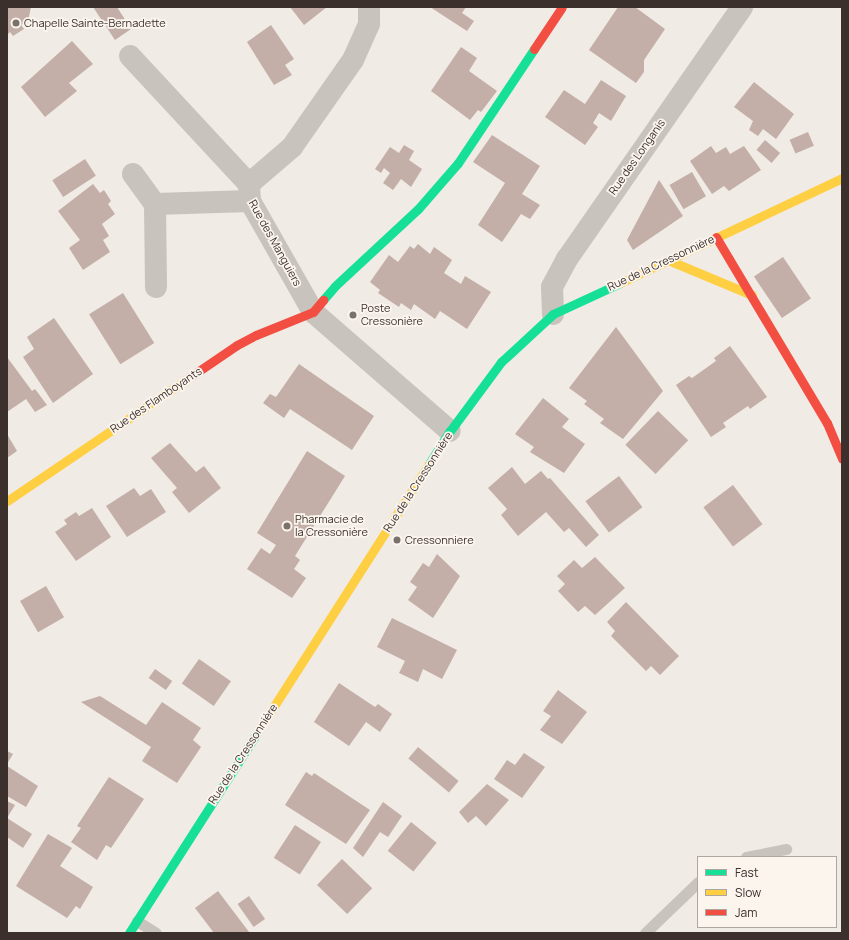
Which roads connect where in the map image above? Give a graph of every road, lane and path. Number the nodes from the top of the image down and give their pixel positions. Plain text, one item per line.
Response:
1 (369, 7) edge
2 (562, 7) edge
3 (742, 7) edge
4 (130, 56) dead end
5 (133, 174) dead end
6 (842, 178) edge
7 (249, 192) junction
8 (155, 204) junction
9 (716, 237) junction
10 (668, 260) junction
11 (156, 287) dead end
12 (752, 295) junction
13 (313, 312) junction
14 (553, 314) junction
15 (450, 431) junction
16 (842, 459) edge
17 (7, 501) edge
18 (786, 849) dead end
19 (751, 856) edge
20 (697, 883) edge
21 (137, 921) junction
22 (129, 933) edge
23 (156, 933) edge
24 (645, 933) edge

1 - 7 street, Rue des Manguiers
2 - 13 main road
3 - 14 street, Rue des Longanis
4 - 7 street
5 - 8 street
6 - 9 main road, Rue de la Cressonnière
7 - 8 street
7 - 13 street, Rue des Manguiers
8 - 11 street
9 - 10 main road, Rue de la Cressonnière
9 - 12 main road
10 - 12 main road
10 - 14 main road, Rue de la Cressonnière
12 - 16 main road
13 - 15 street, Rue des Manguiers
13 - 17 main road, Rue des Flamboyants
14 - 15 main road, Rue de la Cressonnière
15 - 21 main road, Rue de la Cressonnière
18 - 19 lane
20 - 24 lane
21 - 22 main road, Rue de la Cressonnière
21 - 23 lane

